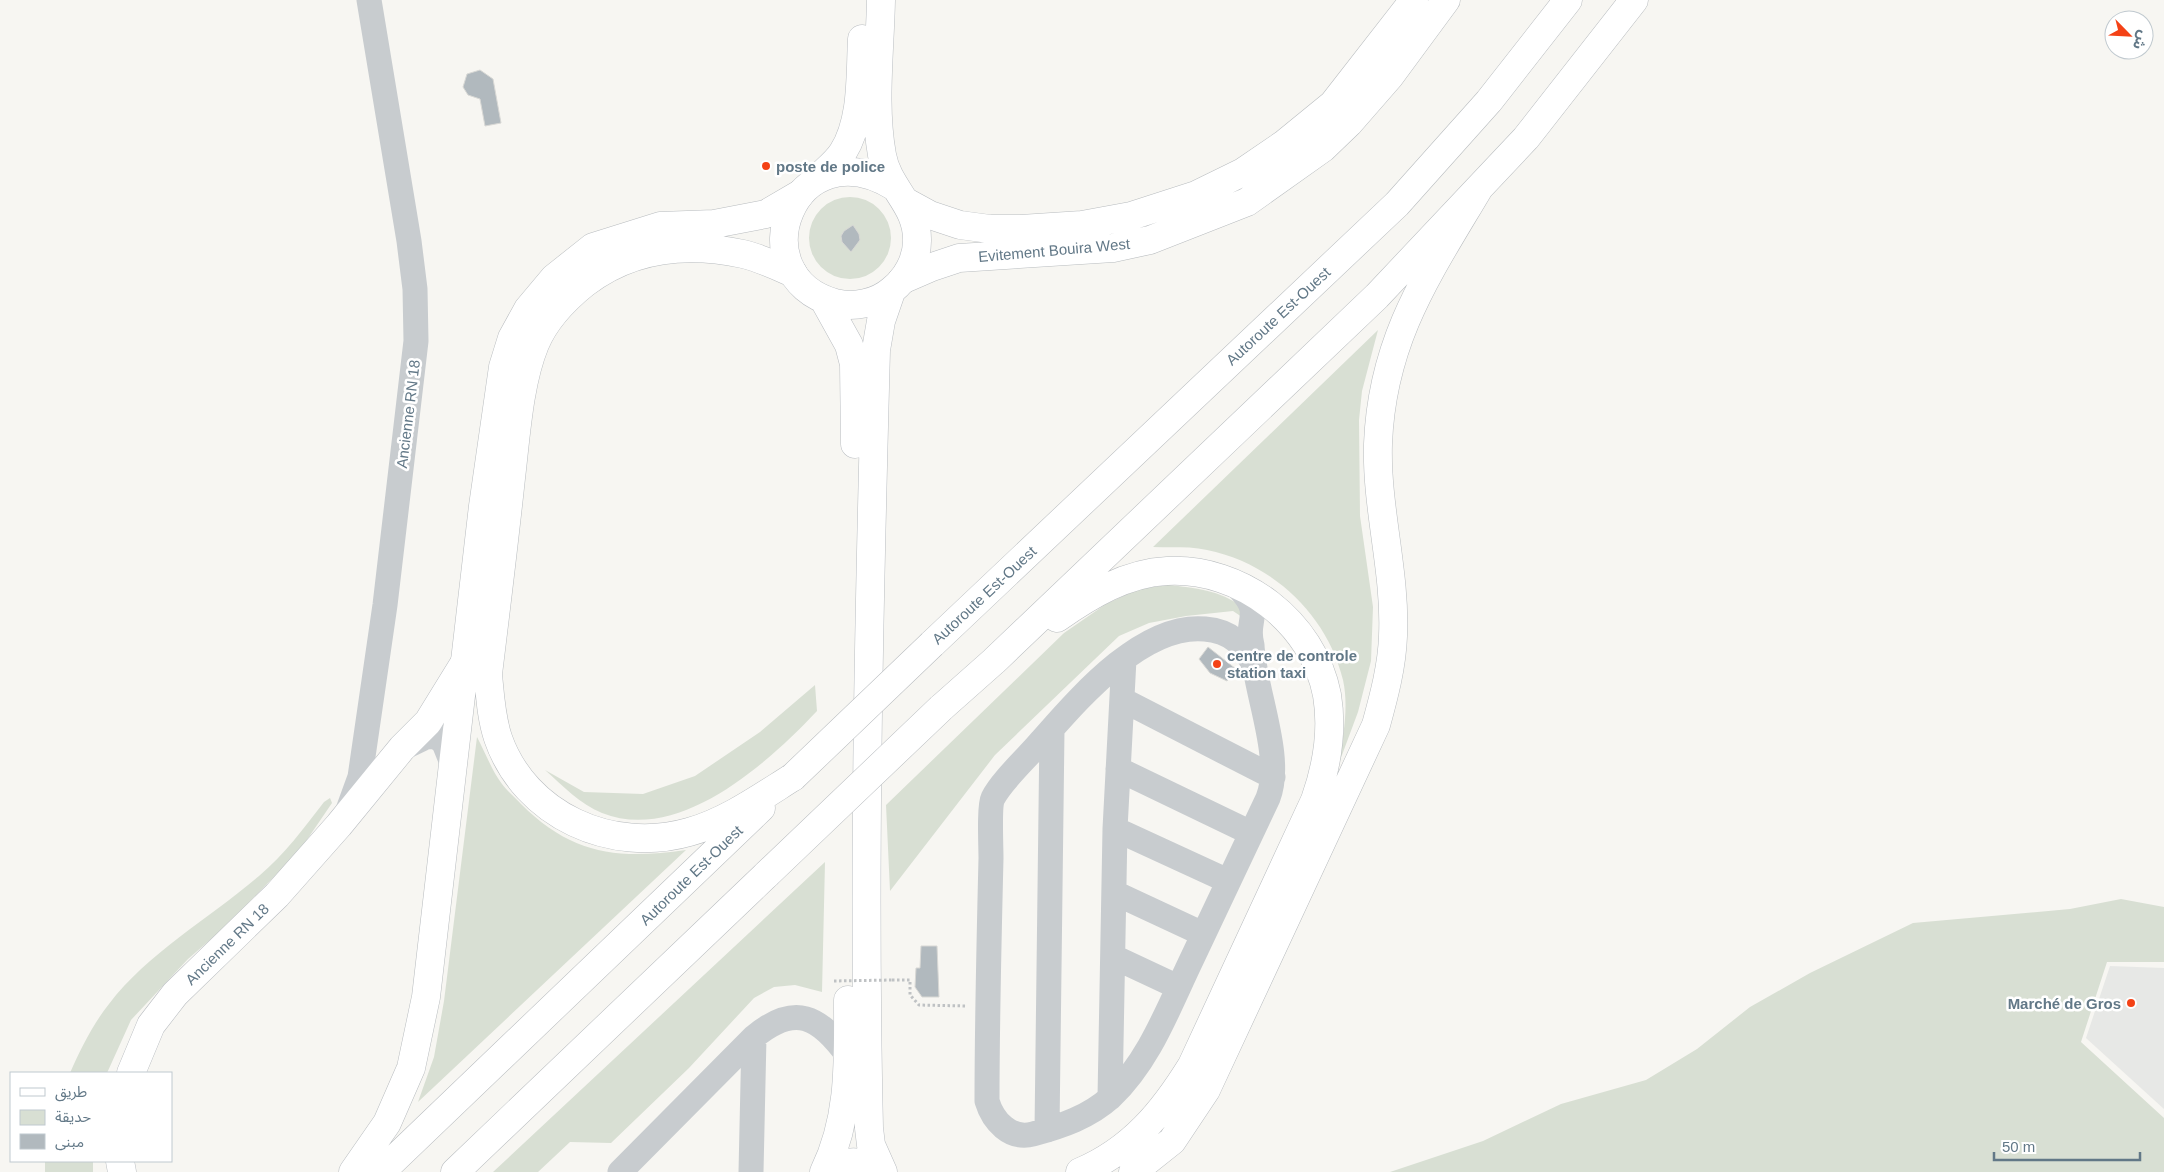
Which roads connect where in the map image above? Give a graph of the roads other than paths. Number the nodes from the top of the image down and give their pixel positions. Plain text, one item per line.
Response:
1 (369, 0) edge
2 (862, 0) edge
3 (881, 0) edge
4 (1414, 0) edge
5 (1446, 0) edge
6 (1568, 0) edge
7 (1634, 0) edge
8 (808, 187) junction
9 (1480, 188) junction
10 (901, 195) junction
11 (793, 273) junction
12 (897, 286) junction
13 (824, 300) junction
14 (1233, 582) junction
15 (1294, 628) junction
16 (1253, 657) junction
17 (1124, 659) junction
18 (994, 661) junction
19 (465, 662) junction
20 (1123, 700) junction
21 (1052, 730) junction
22 (365, 739) junction
23 (402, 748) junction
24 (452, 763) junction
25 (1118, 769) junction
26 (793, 777) junction
27 (1273, 777) junction
28 (340, 825) junction
29 (1115, 829) junction
30 (1251, 834) junction
31 (1228, 881) junction
32 (1115, 893) junction
33 (1203, 934) junction
34 (1114, 957) junction
35 (1178, 987) junction
36 (754, 1037) junction
37 (848, 1056) junction
38 (131, 1072) edge
39 (1110, 1098) junction
40 (1047, 1130) junction
41 (353, 1172) edge
42 (381, 1172) edge
43 (456, 1172) edge
44 (620, 1172) edge
45 (751, 1172) edge
46 (825, 1172) edge
47 (882, 1172) edge
48 (1080, 1172) edge
49 (1132, 1172) edge

1 - 22 street, Ancienne RN 18
2 - 8 main road
3 - 10 main road
4 - 10 main road, Evitement Bouira West
5 - 12 main road, Evitement Bouira West
6 - 26 main road, Autoroute Est-Ouest, bridge
7 - 9 main road
8 - 10 main road
8 - 11 main road
8 - 19 main road
9 - 18 main road
9 - 49 main road
10 - 12 main road
11 - 13 main road
11 - 26 main road
12 - 13 main road
12 - 47 main road
13 - 37 main road
14 - 15 main road
14 - 16 street
14 - 18 main road
15 - 16 street
15 - 48 main road
16 - 17 street
16 - 27 street
17 - 20 street
17 - 21 street
18 - 43 main road, bridge
19 - 23 main road, Ancienne RN 18
19 - 24 main road
20 - 25 street
20 - 27 street
21 - 40 street
21 - 40 street
22 - 23 street
22 - 28 street, Ancienne RN 18
23 - 24 street
23 - 28 main road, Ancienne RN 18
24 - 41 main road
25 - 29 street
25 - 30 street
26 - 42 main road, Autoroute Est-Ouest
27 - 30 street
28 - 38 main road, Ancienne RN 18
29 - 31 street
29 - 32 street
30 - 31 street
31 - 33 street
32 - 33 street
32 - 34 street
33 - 35 street
34 - 35 street
34 - 39 street
35 - 39 street
36 - 37 street
36 - 44 street
36 - 45 street
37 - 46 main road
39 - 40 street
46 - 47 main road

